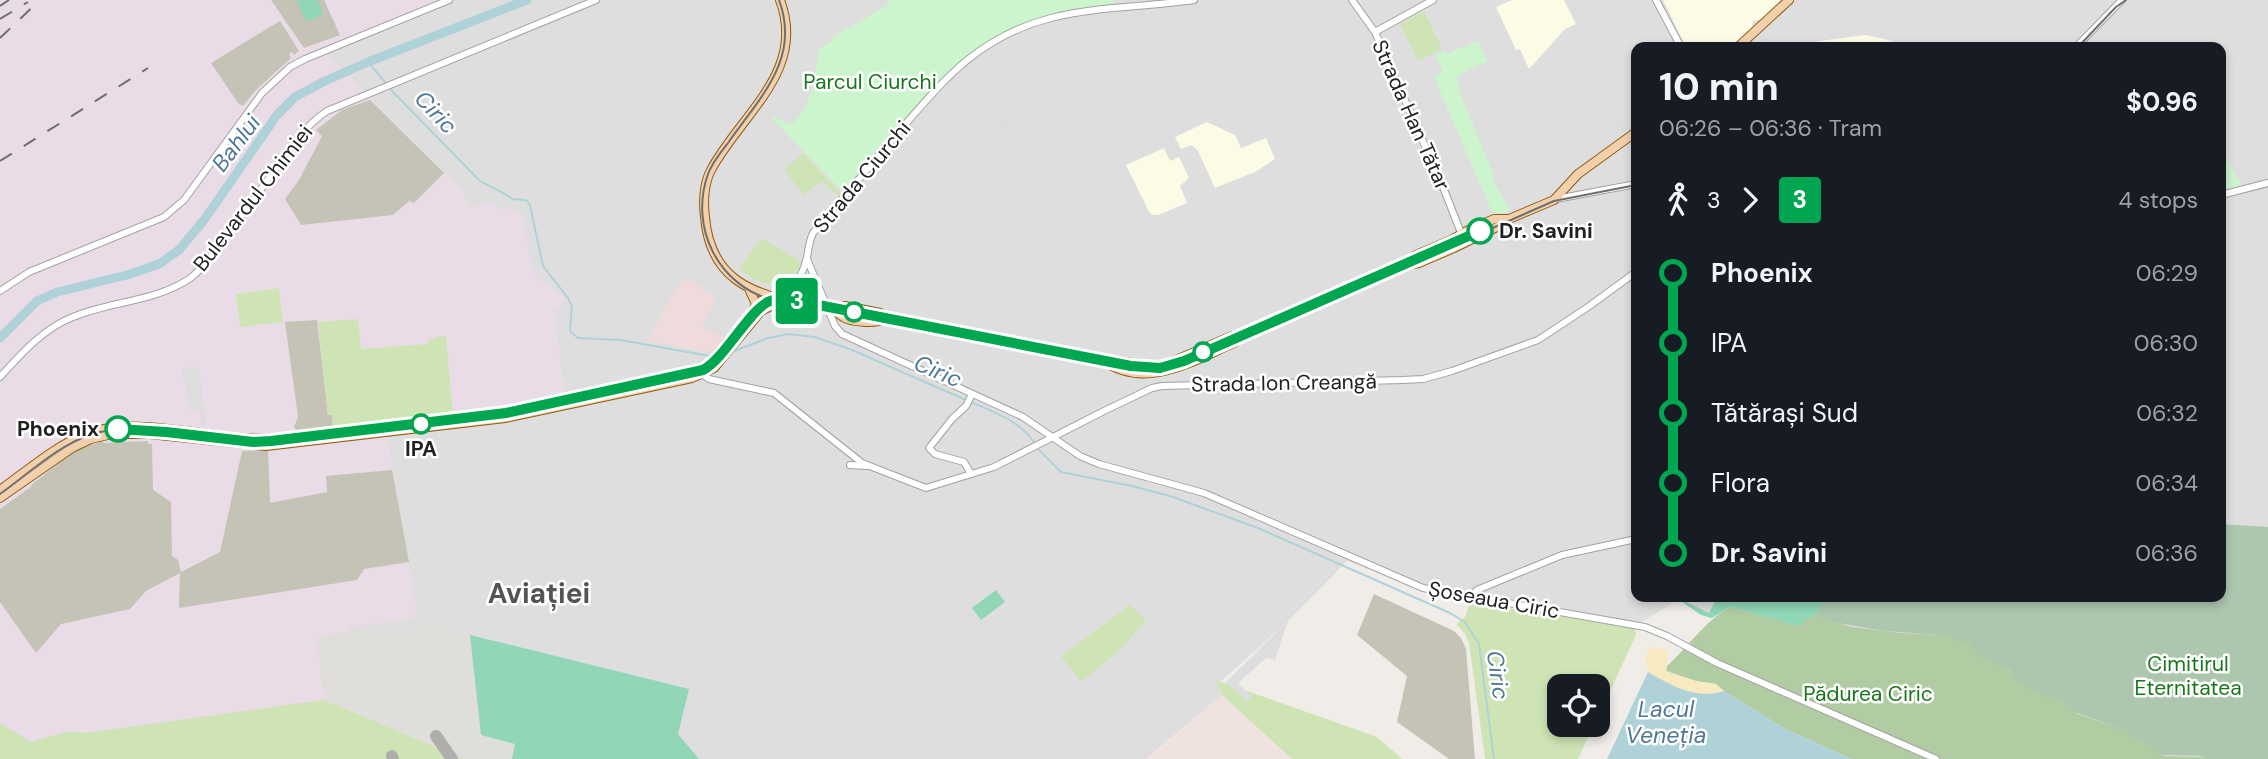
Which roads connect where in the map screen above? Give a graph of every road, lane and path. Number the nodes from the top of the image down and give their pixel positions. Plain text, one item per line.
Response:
1 (449, 0) edge
2 (596, 0) edge
3 (780, 0) edge
4 (1194, 0) edge
5 (1352, 0) edge
6 (1433, 0) edge
7 (1656, 0) edge
8 (1789, 0) edge
9 (2122, 0) edge
10 (1375, 32) junction
11 (1678, 42) edge
12 (1743, 42) edge
13 (2081, 42) edge
14 (1631, 136) edge
15 (2268, 183) edge
16 (1631, 185) edge
17 (2226, 194) edge
18 (1554, 200) junction
19 (1463, 238) junction
20 (807, 259) junction
21 (1631, 276) edge
22 (745, 286) junction
23 (0, 291) edge
24 (788, 291) junction
25 (773, 298) junction
26 (790, 302) junction
27 (829, 309) junction
28 (722, 356) junction
29 (713, 365) junction
30 (703, 371) junction
31 (0, 377) edge
32 (686, 379) junction
33 (719, 381) junction
34 (971, 396) junction
35 (1054, 437) junction
36 (850, 466) dead end
37 (868, 466) junction
38 (971, 474) junction
39 (0, 491) edge
40 (0, 498) edge
41 (1631, 540) edge
42 (1470, 597) junction
43 (1936, 759) edge

1 - 23 street
2 - 31 street, Bulevardul Chimiei
3 - 22 main road
4 - 20 street, Strada Ciurchi
5 - 10 street, Strada Han Tătar
6 - 10 street
7 - 11 street
8 - 12 main road
9 - 13 street
10 - 19 street, Strada Han Tătar
14 - 18 main road
15 - 17 street
16 - 18 street
18 - 19 main road
19 - 27 main road
20 - 24 street, Strada Ciurchi
20 - 27 street, Strada Ciurchi
21 - 35 street, Strada Ion Creangă
22 - 25 main road
22 - 28 main road
24 - 25 street
24 - 26 street
25 - 26 main road
26 - 27 main road
26 - 28 main road
27 - 34 street, Strada Ciurchi
28 - 29 main road
29 - 30 main road
29 - 33 street
30 - 32 main road
30 - 33 street
30 - 39 main road
32 - 33 street
32 - 40 main road
33 - 37 street
34 - 35 street, Șoseaua Ciric
34 - 38 street
35 - 38 street, Strada Ion Creangă
35 - 42 street, Șoseaua Ciric
36 - 37 street
37 - 38 street, Strada Ion Creangă
41 - 42 street
42 - 43 street, Șoseaua Ciric

